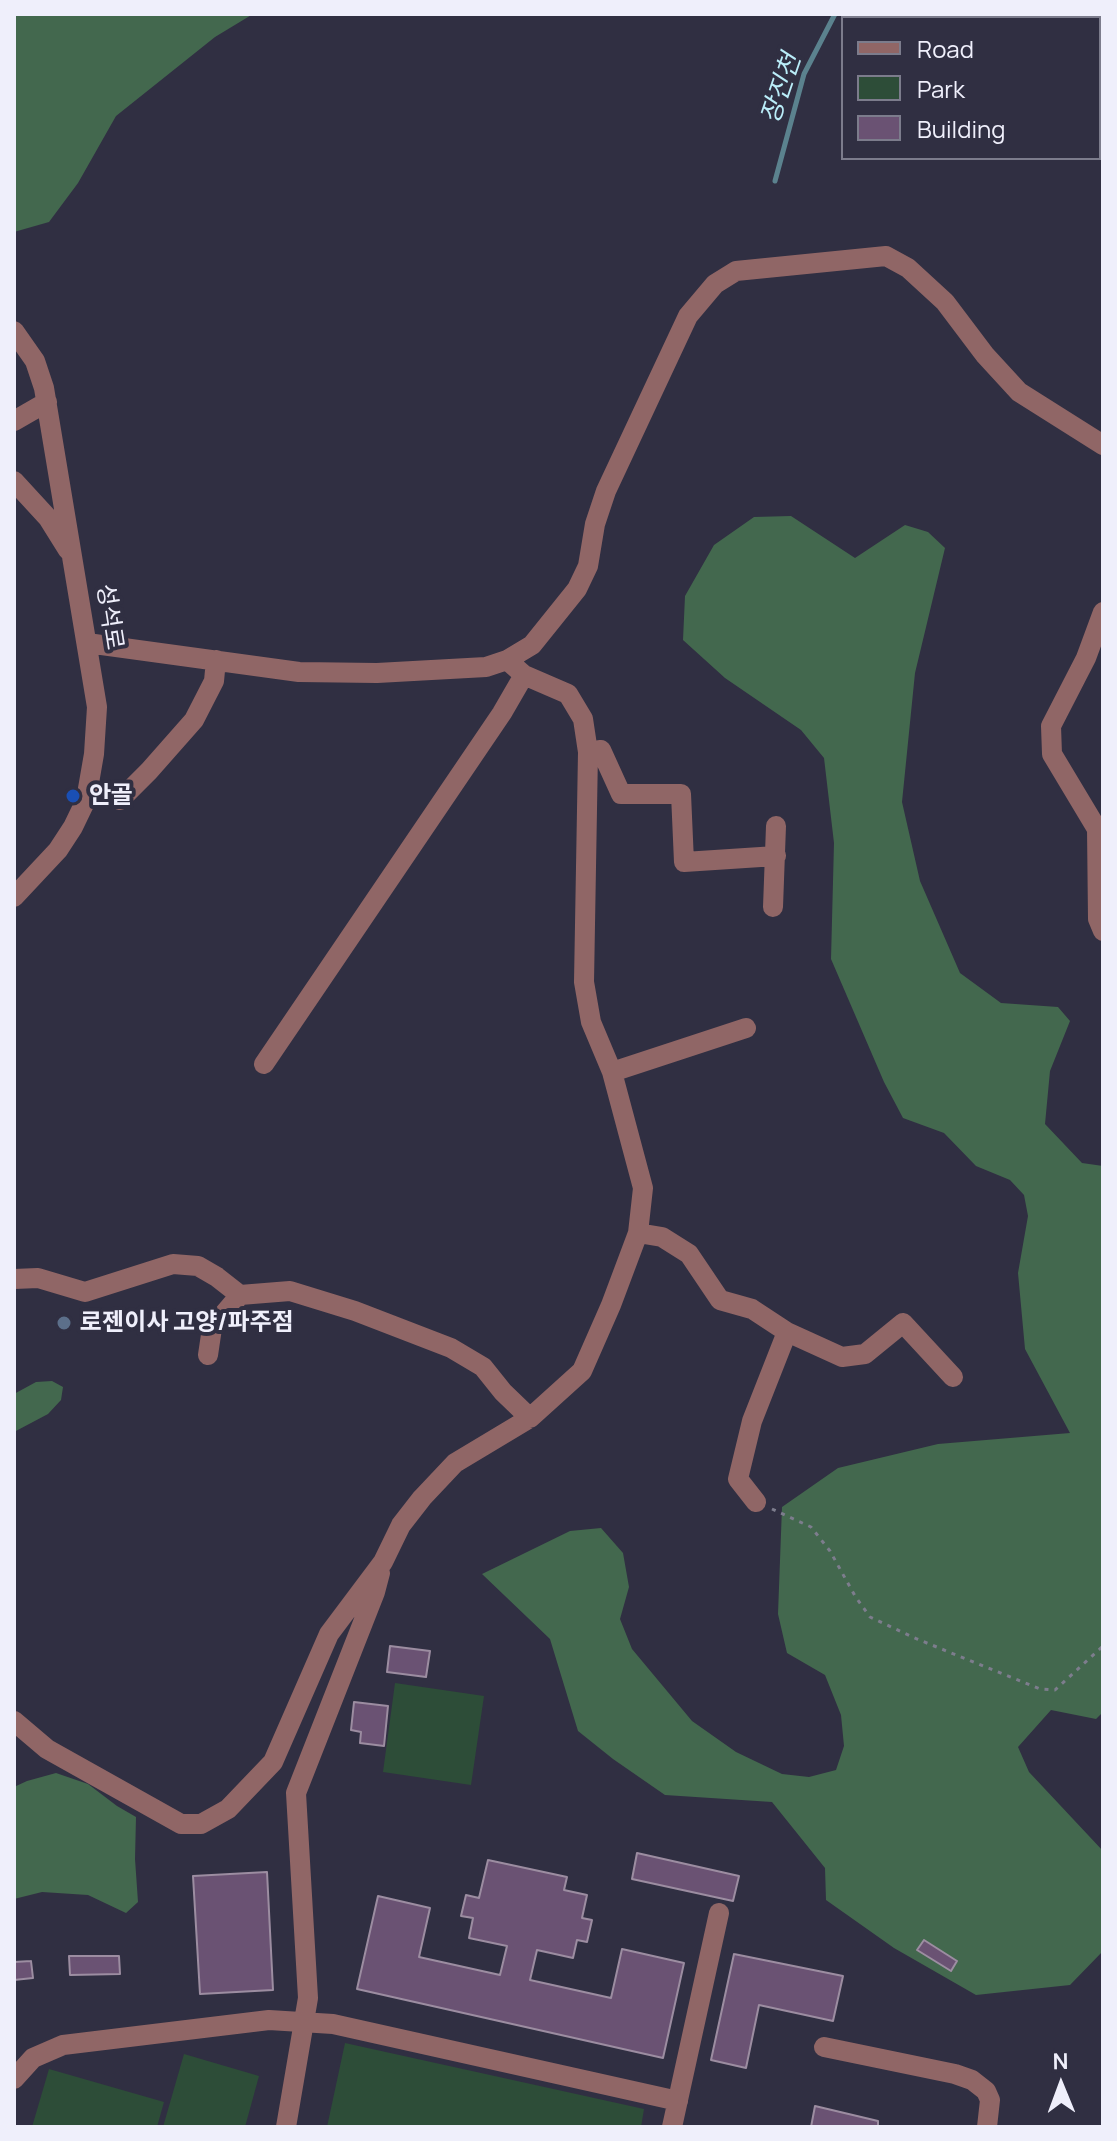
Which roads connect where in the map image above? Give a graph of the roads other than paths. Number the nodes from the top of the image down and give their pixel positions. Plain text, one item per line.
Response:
1 (14, 331) edge
2 (47, 402) junction
3 (14, 421) edge
4 (1103, 445) edge
5 (14, 481) edge
6 (73, 559) junction
7 (1103, 612) edge
8 (87, 643) junction
9 (216, 660) junction
10 (507, 660) junction
11 (524, 675) junction
12 (588, 752) junction
13 (88, 790) junction
14 (776, 826) dead end
15 (776, 856) junction
16 (14, 897) edge
17 (773, 907) dead end
18 (1103, 931) edge
19 (746, 1028) dead end
20 (264, 1064) dead end
21 (612, 1072) junction
22 (638, 1233) junction
23 (14, 1279) edge
24 (240, 1295) junction
25 (787, 1332) junction
26 (208, 1355) dead end
27 (953, 1377) dead end
28 (530, 1418) junction
29 (756, 1502) road end
30 (383, 1562) junction
31 (14, 1721) edge
32 (719, 1913) dead end
33 (305, 2022) junction
34 (824, 2047) dead end
35 (14, 2079) edge
36 (678, 2101) junction
37 (286, 2127) edge
38 (672, 2127) edge
39 (987, 2127) edge

1 - 2 street, 성석로
2 - 3 street
2 - 6 street, 성석로
4 - 10 street
5 - 6 street
6 - 8 street, 성석로
7 - 18 street
8 - 9 street
8 - 13 street, 성석로
9 - 10 street
9 - 13 street
10 - 11 street
11 - 12 street
11 - 20 street
12 - 15 street
12 - 21 street
13 - 16 street, 성석로
14 - 15 street
15 - 17 street
19 - 21 street
21 - 22 street
22 - 25 street
22 - 28 street
23 - 24 street
24 - 26 street
24 - 28 street
25 - 27 street
25 - 29 street
28 - 30 street
30 - 31 street
30 - 33 street
32 - 36 street
33 - 35 street
33 - 36 street
33 - 37 street
34 - 39 street
36 - 38 street

